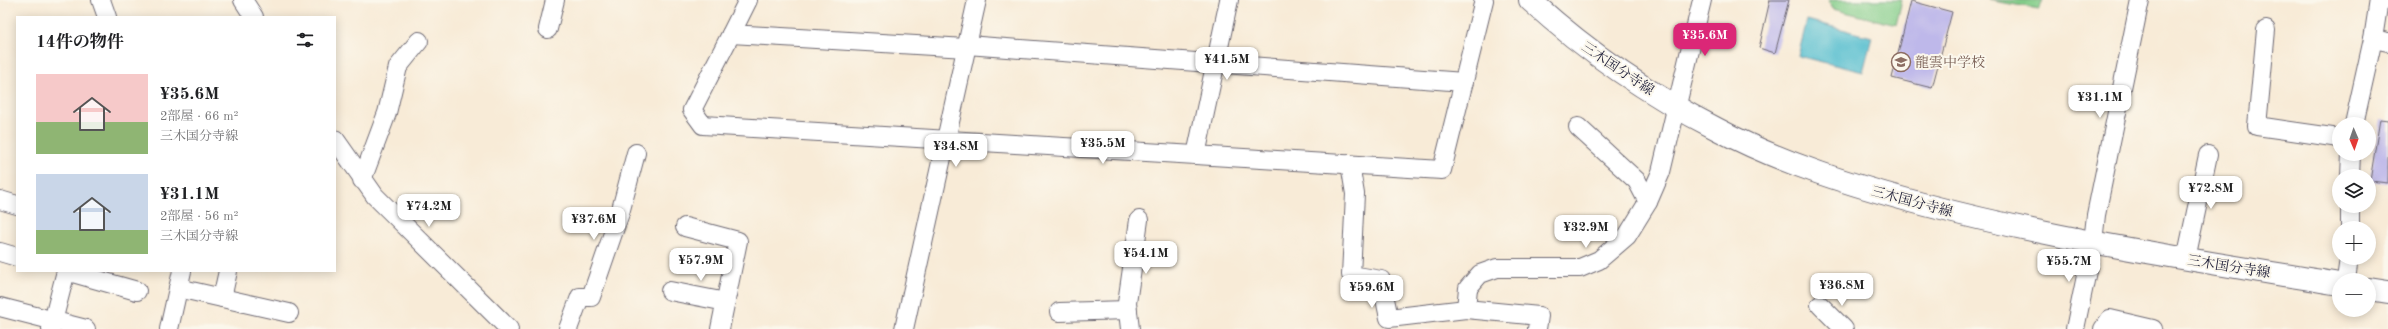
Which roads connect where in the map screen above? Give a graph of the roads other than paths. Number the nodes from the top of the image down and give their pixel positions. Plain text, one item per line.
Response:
1 (100, 0) edge
2 (243, 0) edge
3 (556, 0) edge
4 (748, 0) edge
5 (977, 0) edge
6 (1229, 0) edge
7 (1484, 0) edge
8 (1530, 0) edge
9 (1702, 0) edge
10 (2140, 0) edge
11 (2379, 0) edge
12 (107, 16) edge
13 (253, 16) edge
14 (548, 29) dead end
15 (2266, 30) dead end
16 (731, 34) junction
17 (2380, 40) edge
18 (420, 41) dead end
19 (967, 47) junction
20 (1215, 65) junction
21 (1464, 82) junction
22 (1677, 107) junction
23 (2356, 117) edge
24 (1578, 128) dead end
25 (2332, 137) edge
26 (336, 141) edge
27 (947, 141) junction
28 (636, 153) dead end
29 (2208, 155) dead end
30 (1196, 156) junction
31 (1350, 164) junction
32 (362, 180) junction
33 (0, 200) edge
34 (1648, 202) junction
35 (16, 205) edge
36 (1139, 220) dead end
37 (685, 228) dead end
38 (2094, 242) junction
39 (0, 252) edge
40 (16, 257) edge
41 (2186, 258) junction
42 (66, 272) edge
43 (70, 272) edge
44 (228, 272) edge
45 (180, 279) edge
46 (2332, 283) edge
47 (2376, 290) edge
48 (137, 291) dead end
49 (670, 291) dead end
50 (2388, 292) edge
51 (222, 298) junction
52 (726, 302) junction
53 (1820, 305) dead end
54 (0, 307) edge
55 (1466, 309) junction
56 (1128, 310) junction
57 (1059, 312) dead end
58 (289, 313) dead end
59 (1389, 324) edge
60 (52, 325) edge
61 (86, 329) edge
62 (169, 329) edge
63 (509, 329) edge
64 (568, 329) edge
65 (720, 329) edge
66 (904, 329) edge
67 (1130, 329) edge
68 (1537, 329) edge
69 (1844, 329) edge
70 (2075, 329) edge
71 (2102, 329) edge
72 (2153, 329) edge

1 - 12 street
2 - 13 street
3 - 14 street
4 - 16 street
5 - 19 street
6 - 20 street
7 - 21 street
8 - 22 main road, 三木国分寺線
9 - 22 street
10 - 38 street
11 - 17 street
15 - 25 street
16 - 19 street
16 - 27 street
17 - 23 street
18 - 32 street
19 - 20 street
19 - 27 street
20 - 21 street
20 - 30 street
21 - 31 street
22 - 34 street
22 - 38 main road, 三木国分寺線
24 - 34 street
26 - 32 street
27 - 30 street
27 - 66 street
28 - 64 street
29 - 41 street
30 - 31 street
31 - 59 street
32 - 63 street
33 - 35 street
34 - 55 street
36 - 56 street
37 - 52 street
38 - 41 main road, 三木国分寺線
38 - 70 street
39 - 40 street
41 - 46 main road, 三木国分寺線
42 - 60 street
43 - 48 street
44 - 51 street
45 - 51 street
45 - 62 street
47 - 50 main road
49 - 52 street
51 - 58 street
52 - 65 street
53 - 69 street
54 - 60 street
55 - 59 street
55 - 68 street
56 - 57 street
56 - 67 street
60 - 61 street
71 - 72 street

